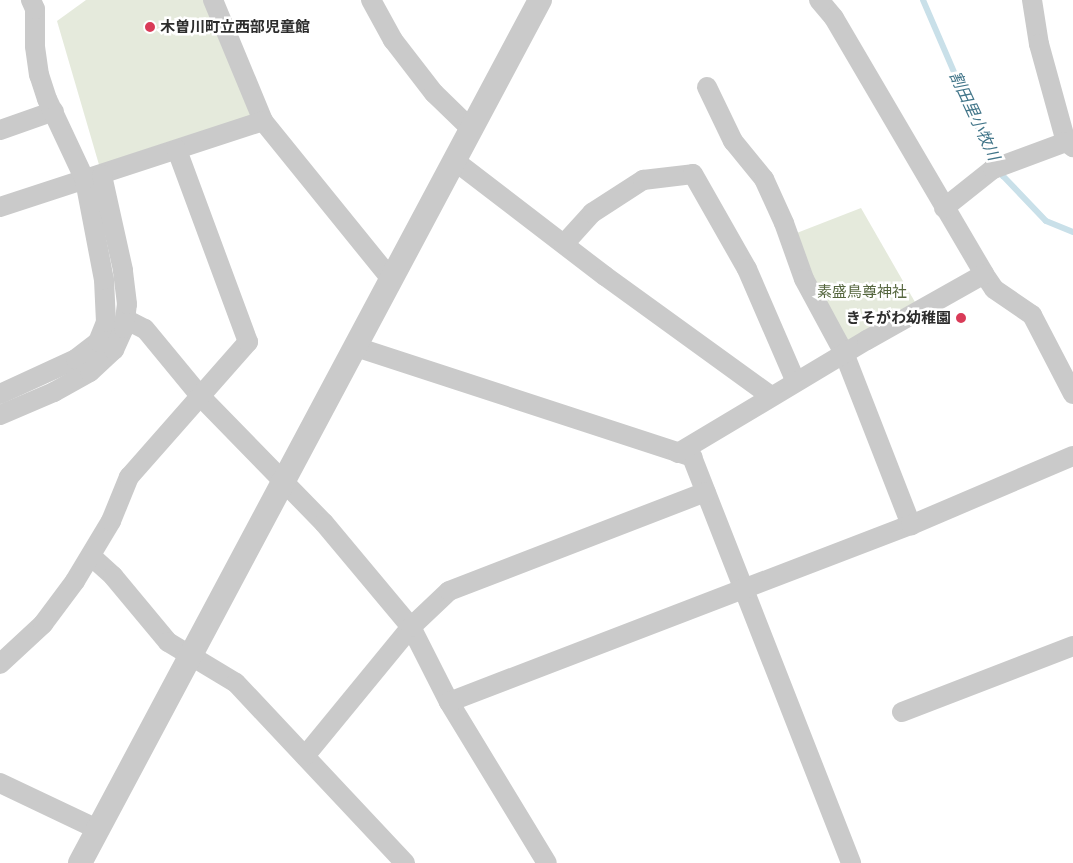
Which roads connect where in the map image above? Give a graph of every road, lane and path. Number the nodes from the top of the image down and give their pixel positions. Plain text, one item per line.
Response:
1 (32, 0) edge
2 (213, 0) edge
3 (371, 0) edge
4 (540, 0) edge
5 (818, 0) edge
6 (1032, 0) edge
7 (708, 86) dead end
8 (54, 111) junction
9 (263, 121) junction
10 (0, 130) edge
11 (472, 130) junction
12 (1070, 145) edge
13 (177, 150) junction
14 (455, 161) junction
15 (93, 177) junction
16 (0, 208) edge
17 (944, 208) junction
18 (564, 244) junction
19 (984, 274) junction
20 (391, 279) junction
21 (125, 319) junction
22 (356, 347) junction
23 (844, 353) junction
24 (796, 382) junction
25 (0, 394) edge
26 (1073, 394) edge
27 (772, 396) junction
28 (201, 397) junction
29 (0, 415) edge
30 (678, 452) junction
31 (1073, 456) edge
32 (282, 482) junction
33 (706, 492) junction
34 (911, 526) junction
35 (90, 556) junction
36 (745, 589) junction
37 (411, 627) junction
38 (1073, 646) edge
39 (190, 655) junction
40 (0, 664) edge
41 (450, 702) junction
42 (902, 712) dead end
43 (305, 756) junction
44 (0, 783) edge
45 (97, 829) junction
46 (80, 863) edge
47 (405, 863) edge
48 (547, 863) edge
49 (851, 863) edge

1 - 8 street
2 - 9 street
3 - 11 street
4 - 11 street
5 - 17 street
6 - 12 street
7 - 23 street
8 - 10 street
8 - 15 street
9 - 13 street
9 - 20 street
11 - 14 street
12 - 17 street
13 - 15 street
13 - 28 street
14 - 18 street
14 - 20 street
15 - 16 street
15 - 21 street
15 - 25 street
17 - 19 street
18 - 24 street
18 - 27 street
19 - 23 street
19 - 26 street
20 - 22 street
21 - 28 street
21 - 29 street
22 - 30 street
22 - 32 street
23 - 24 street
23 - 34 street
24 - 27 street
27 - 30 street
28 - 32 street
28 - 35 street
30 - 33 street
31 - 34 street
32 - 37 street
32 - 39 street
33 - 36 street
33 - 37 street
34 - 36 street
35 - 39 street
35 - 40 street
36 - 41 street
36 - 49 street
37 - 41 street
37 - 43 street
38 - 42 street
39 - 43 street
39 - 45 street
41 - 48 street
43 - 47 street
44 - 45 street
45 - 46 street

